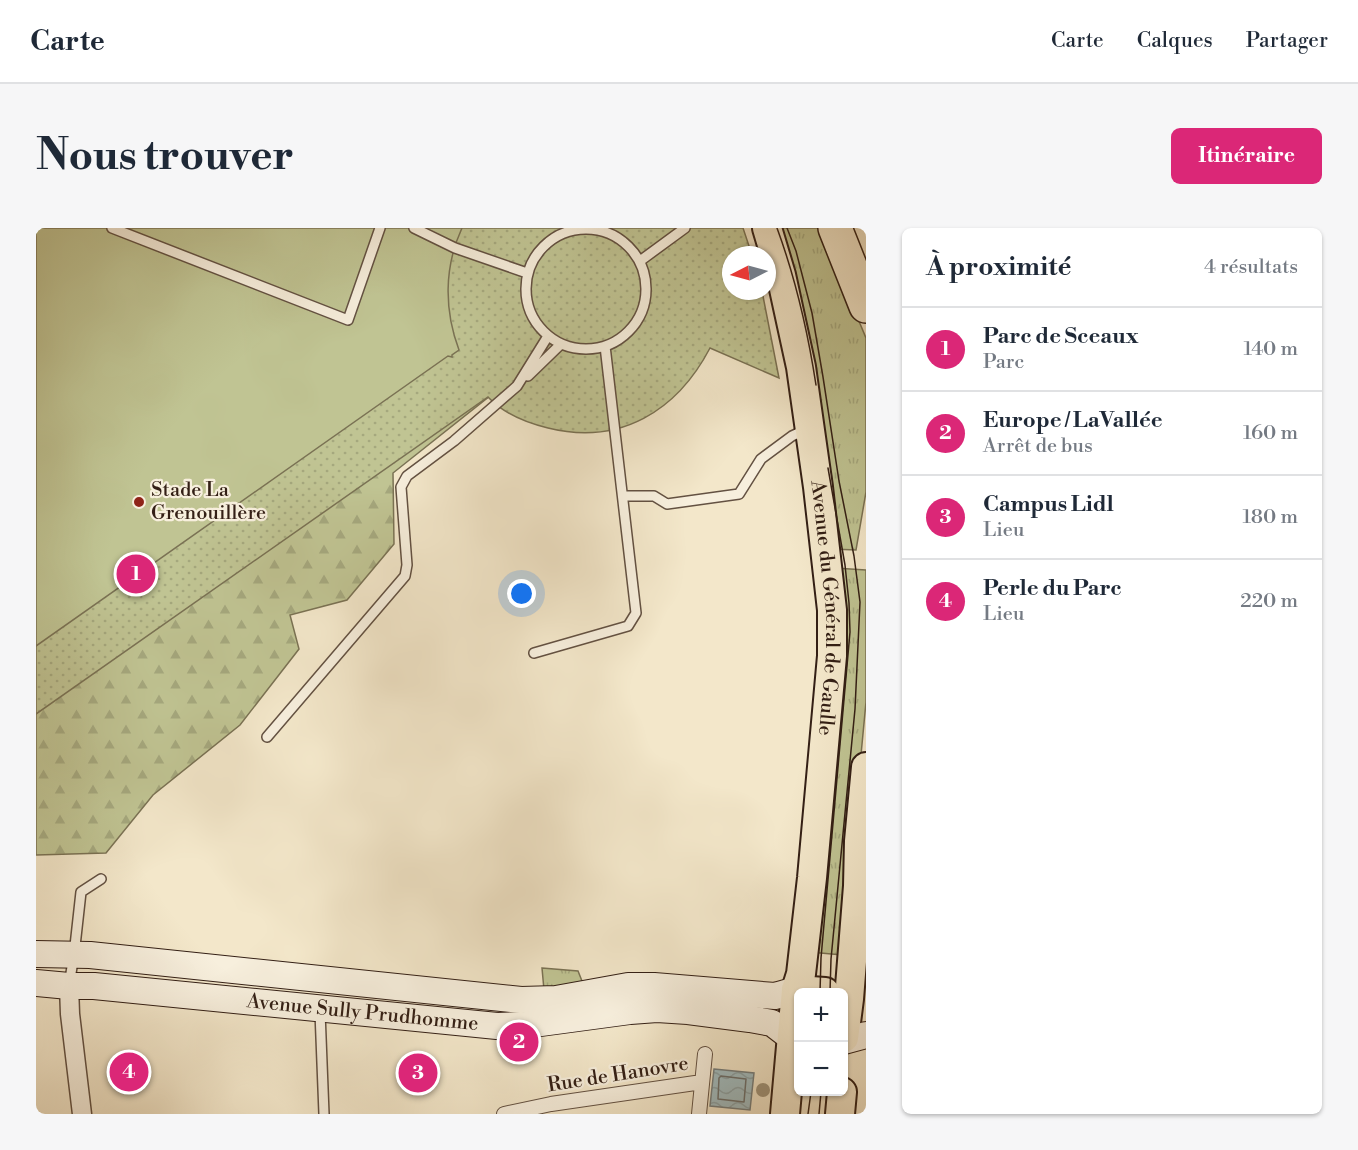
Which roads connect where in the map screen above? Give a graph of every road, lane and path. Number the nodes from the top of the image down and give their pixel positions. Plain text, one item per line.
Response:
1 (112, 228) edge
2 (380, 228) edge
3 (414, 228) edge
4 (685, 228) edge
5 (766, 228) edge
6 (835, 228) edge
7 (860, 228) edge
8 (866, 244) edge
9 (639, 261) junction
10 (527, 273) junction
11 (866, 306) edge
12 (548, 336) junction
13 (561, 344) junction
14 (605, 346) junction
15 (517, 386) junction
16 (810, 428) junction
17 (622, 496) junction
18 (534, 653) dead end
19 (267, 737) dead end
20 (866, 767) edge
21 (862, 842) edge
22 (101, 879) dead end
23 (862, 885) edge
24 (36, 954) edge
25 (74, 954) junction
26 (36, 983) edge
27 (69, 986) junction
28 (797, 988) edge
29 (848, 988) edge
30 (794, 991) edge
31 (320, 1008) junction
32 (866, 1035) edge
33 (794, 1038) edge
34 (848, 1039) edge
35 (796, 1042) edge
36 (705, 1054) dead end
37 (702, 1082) junction
38 (842, 1096) edge
39 (82, 1114) edge
40 (324, 1114) edge
41 (504, 1114) edge
42 (699, 1114) edge
43 (785, 1114) edge
44 (840, 1114) edge

1 - 2 lane
3 - 10 lane
4 - 9 lane
5 - 16 main road, Avenue du Général de Gaulle
6 - 11 highway
7 - 8 highway
9 - 10 lane
9 - 14 lane
10 - 12 lane
12 - 13 lane
12 - 15 lane
13 - 14 lane
13 - 15 lane
14 - 17 lane
15 - 19 lane
16 - 17 lane
16 - 28 main road, Avenue du Général de Gaulle
17 - 18 lane
20 - 21 main road
21 - 23 main road
22 - 25 lane
23 - 29 main road
24 - 25 main road, Avenue Sully Prudhomme
25 - 27 lane
25 - 30 main road, Avenue Sully Prudhomme
26 - 27 main road, Avenue Sully Prudhomme
27 - 31 main road, Avenue Sully Prudhomme
27 - 39 street
31 - 33 main road, Avenue Sully Prudhomme
31 - 40 lane
32 - 34 main road
35 - 43 main road, Avenue du Général de Gaulle
36 - 37 street
37 - 41 street, Rue de Hanovre
37 - 42 street
38 - 44 main road

